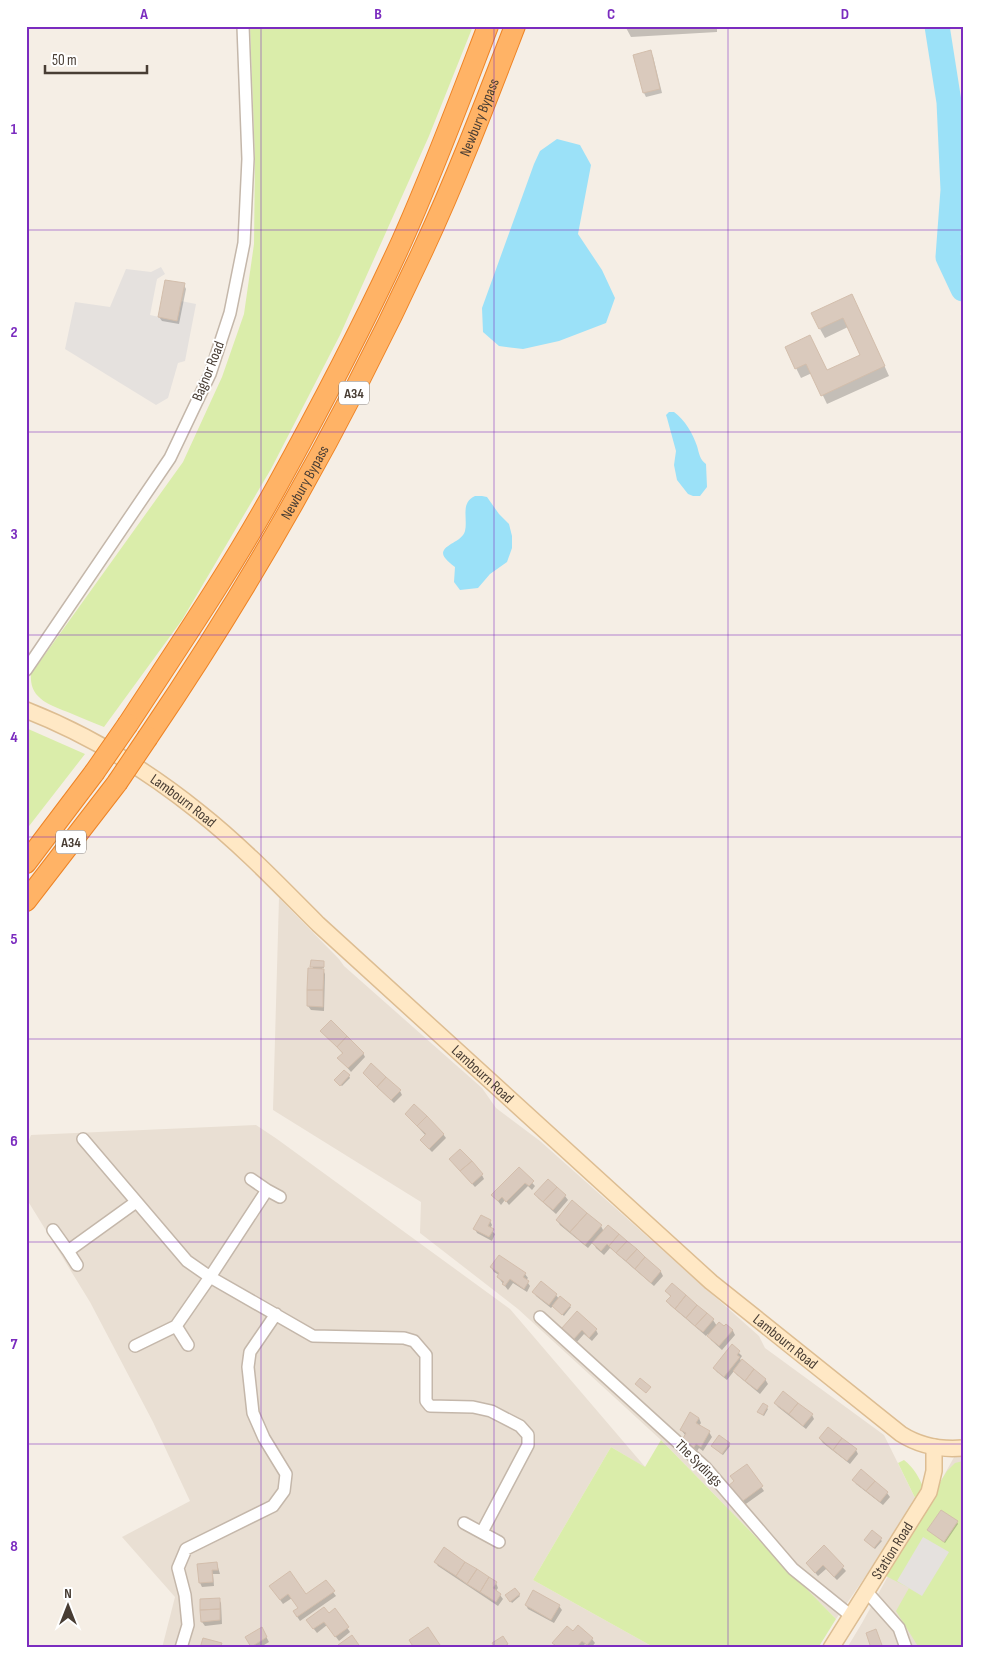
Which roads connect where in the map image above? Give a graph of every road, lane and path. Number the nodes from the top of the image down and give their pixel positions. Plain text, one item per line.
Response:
1 (243, 26) edge
2 (488, 26) edge
3 (515, 26) edge
4 (26, 670) edge
5 (26, 710) edge
6 (26, 863) edge
7 (26, 902) edge
8 (83, 1139) dead end
9 (251, 1179) dead end
10 (267, 1190) junction
11 (280, 1197) dead end
12 (136, 1202) junction
13 (53, 1230) dead end
14 (68, 1251) junction
15 (77, 1265) dead end
16 (210, 1277) junction
17 (276, 1314) junction
18 (540, 1317) dead end
19 (176, 1326) junction
20 (188, 1345) dead end
21 (135, 1346) dead end
22 (934, 1447) junction
23 (963, 1448) edge
24 (464, 1523) dead end
25 (482, 1532) junction
26 (499, 1542) dead end
27 (866, 1592) junction
28 (850, 1616) junction
29 (181, 1648) edge
30 (830, 1648) edge
31 (906, 1648) edge

1 - 4 street, Bagnor Road
2 - 6 highway, Newbury Bypass / A34, bridge
3 - 7 highway, Newbury Bypass / A34, bridge
5 - 22 street, Lambourn Road
8 - 12 street
9 - 10 street
10 - 11 street
10 - 16 street
12 - 14 street
12 - 16 street
13 - 14 street
14 - 15 street
16 - 17 street
16 - 19 street
17 - 25 street
17 - 29 street
18 - 28 street, The Sydings
19 - 20 street
19 - 21 street
22 - 23 street, Lambourn Road
22 - 27 street, Station Road
24 - 25 street
25 - 26 street
27 - 28 street, Station Road
27 - 31 street
28 - 30 street, Station Road

